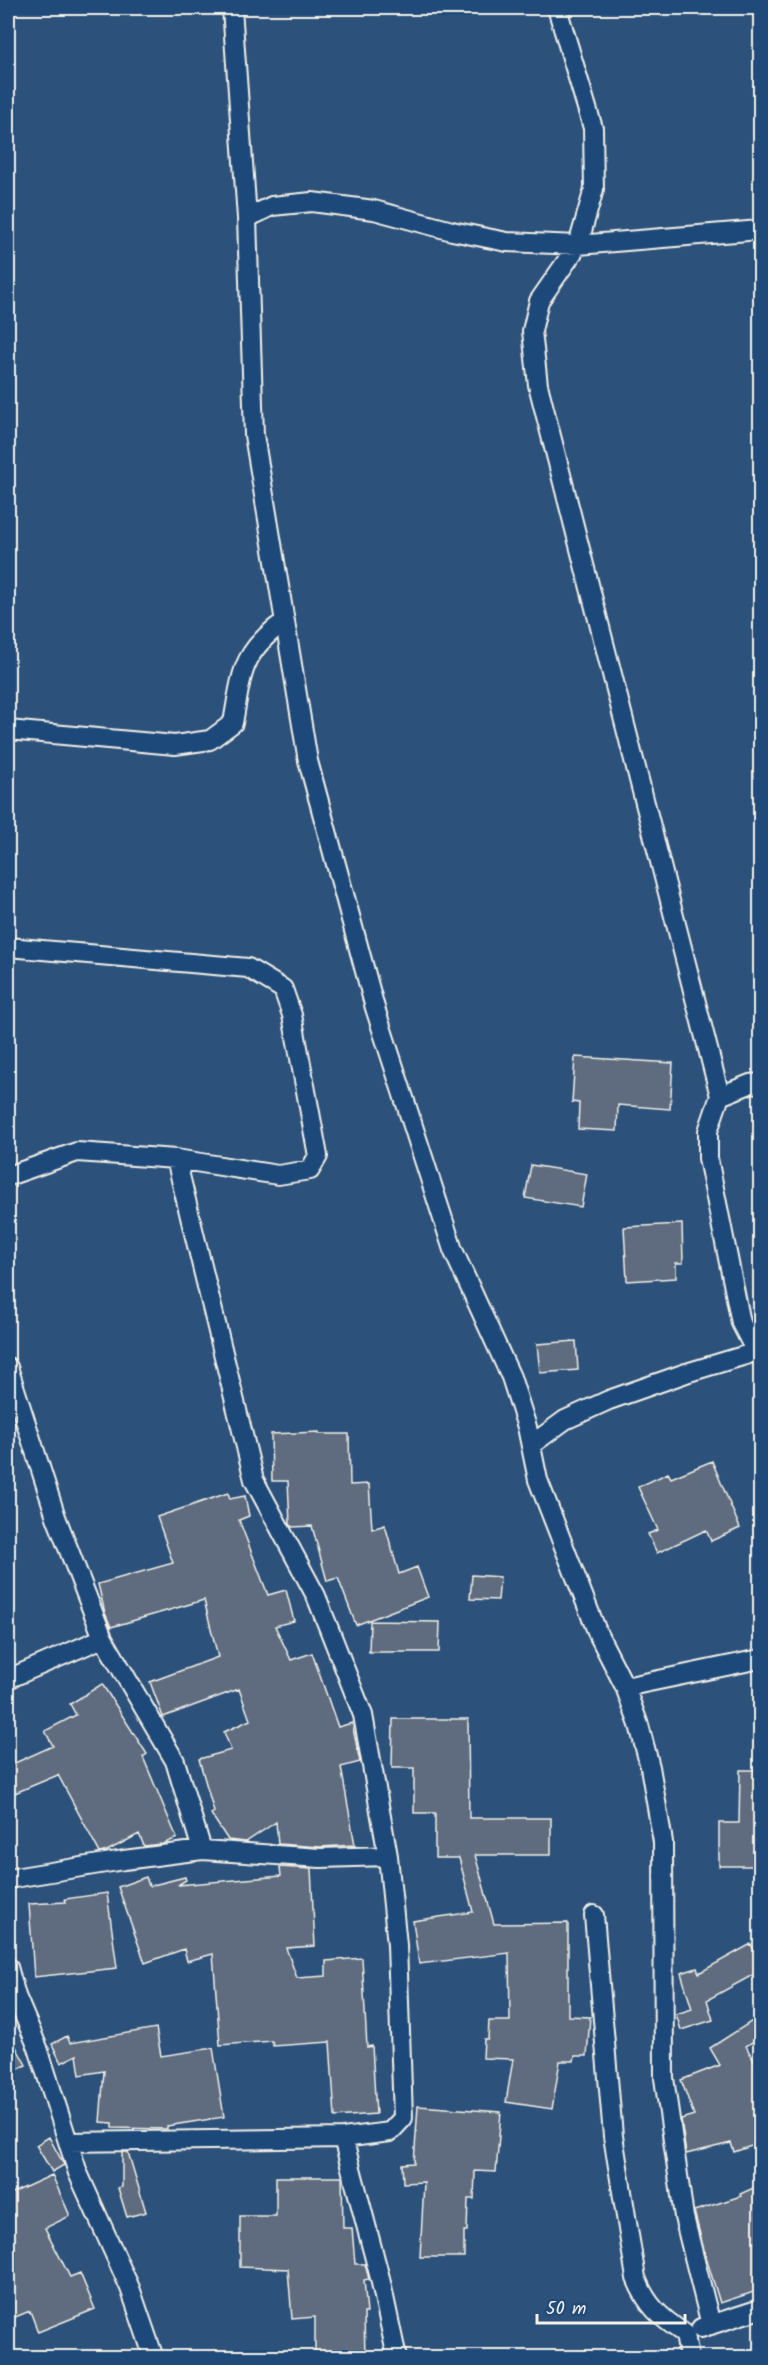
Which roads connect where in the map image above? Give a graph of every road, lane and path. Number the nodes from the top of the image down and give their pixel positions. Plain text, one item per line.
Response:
1 (232, 8) edge
2 (557, 8) edge
3 (247, 218) junction
4 (760, 230) edge
5 (578, 245) junction
6 (285, 621) junction
7 (8, 730) edge
8 (8, 947) edge
9 (760, 1083) edge
10 (720, 1096) junction
11 (176, 1159) junction
12 (8, 1176) edge
13 (758, 1353) edge
14 (8, 1367) edge
15 (531, 1445) junction
16 (103, 1638) junction
17 (760, 1659) edge
18 (8, 1679) edge
19 (625, 1687) junction
20 (202, 1850) junction
21 (388, 1856) junction
22 (8, 1879) edge
23 (594, 1915) dead end
24 (8, 1967) edge
25 (12, 1997) edge
26 (343, 2138) junction
27 (68, 2142) junction
28 (760, 2309) edge
29 (711, 2325) junction
30 (685, 2334) junction
31 (154, 2358) edge
32 (397, 2358) edge
33 (689, 2358) edge

1 - 3 street
2 - 5 street
3 - 5 street
3 - 6 street
4 - 5 street
5 - 10 street
6 - 7 street
6 - 15 street
8 - 11 street
9 - 10 street
10 - 13 street
11 - 12 street
11 - 21 street
13 - 15 street
14 - 16 street
15 - 19 street
16 - 18 street
16 - 20 street
17 - 19 street
19 - 29 street
20 - 21 street
20 - 22 street
21 - 26 street
23 - 30 street
24 - 25 street
25 - 27 street
26 - 27 street
26 - 32 street
27 - 31 street
28 - 29 street
29 - 30 street
30 - 33 street

